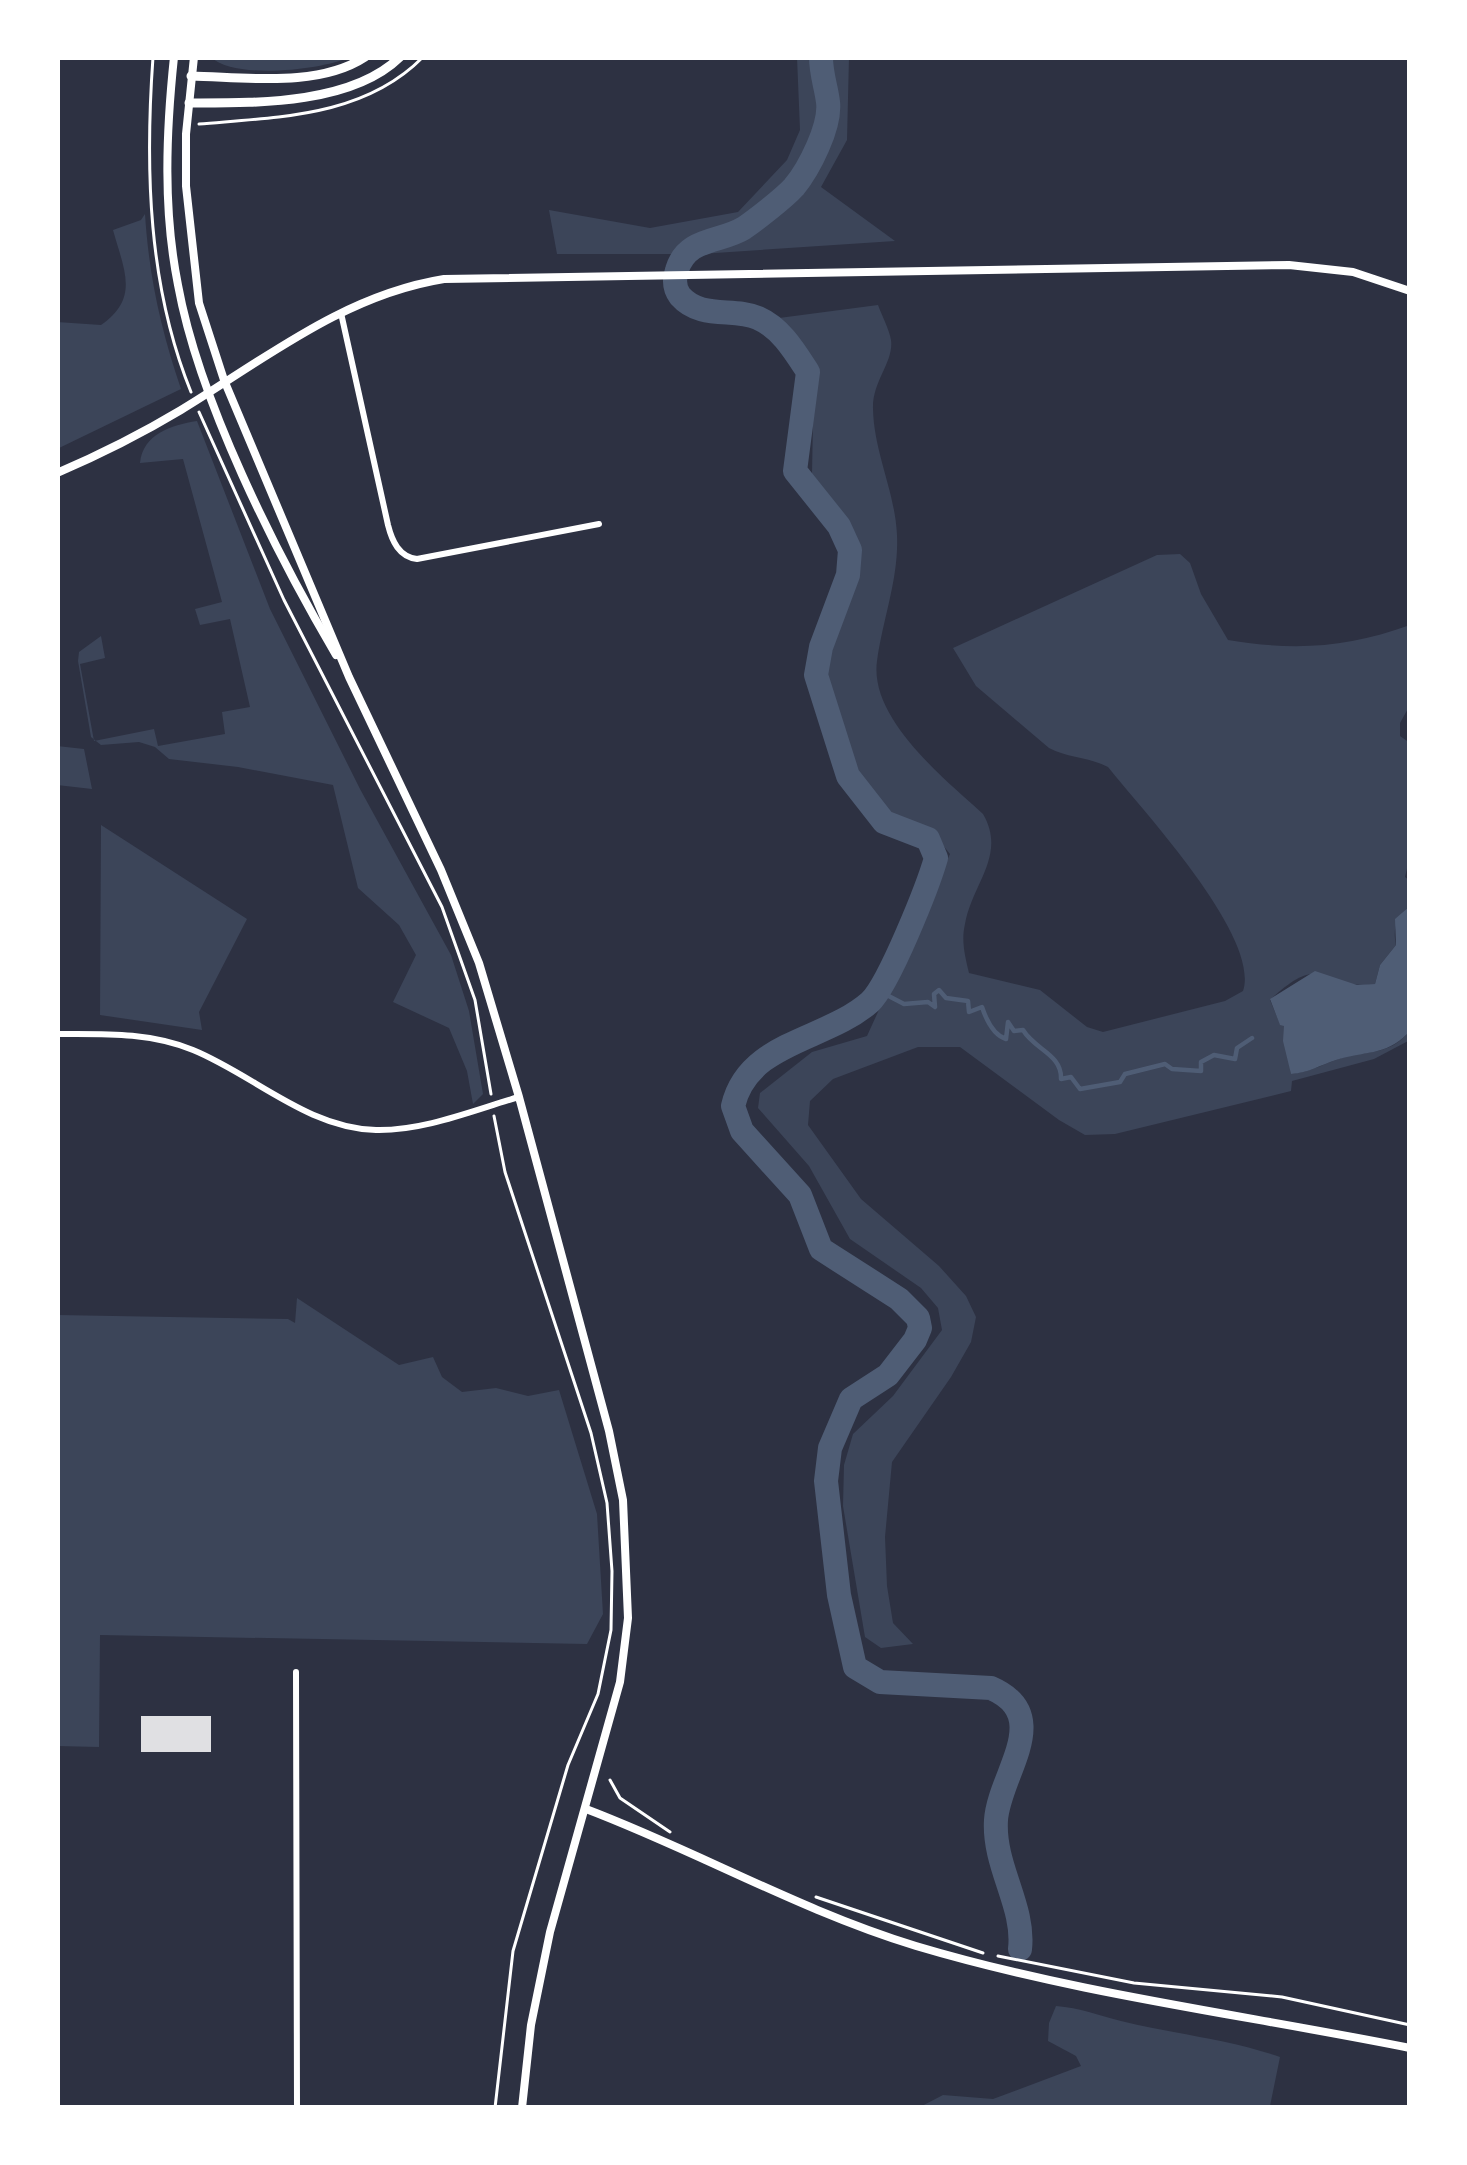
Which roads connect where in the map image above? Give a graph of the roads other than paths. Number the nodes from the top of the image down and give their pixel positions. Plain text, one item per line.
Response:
1 (174, 57) edge
2 (194, 57) edge
3 (365, 57) edge
4 (400, 57) edge
5 (191, 76) junction
6 (171, 90) junction
7 (189, 103) junction
8 (1410, 291) edge
9 (341, 314) junction
10 (224, 380) junction
11 (209, 391) junction
12 (57, 473) edge
13 (599, 524) dead end
14 (349, 677) junction
15 (57, 1034) edge
16 (519, 1097) junction
17 (296, 1672) dead end
18 (586, 1809) junction
19 (1410, 2048) edge
20 (297, 2108) edge
21 (523, 2108) edge

1 - 6 main road
2 - 5 main road
3 - 5 highway
4 - 7 highway
5 - 6 main road
5 - 7 main road
6 - 7 main road
6 - 11 main road
7 - 10 main road
8 - 9 main road
9 - 10 main road
9 - 13 street
10 - 11 main road
10 - 14 main road
11 - 12 main road
11 - 14 main road
14 - 16 main road
15 - 16 street
16 - 18 main road
17 - 20 street
18 - 19 main road
18 - 21 main road

